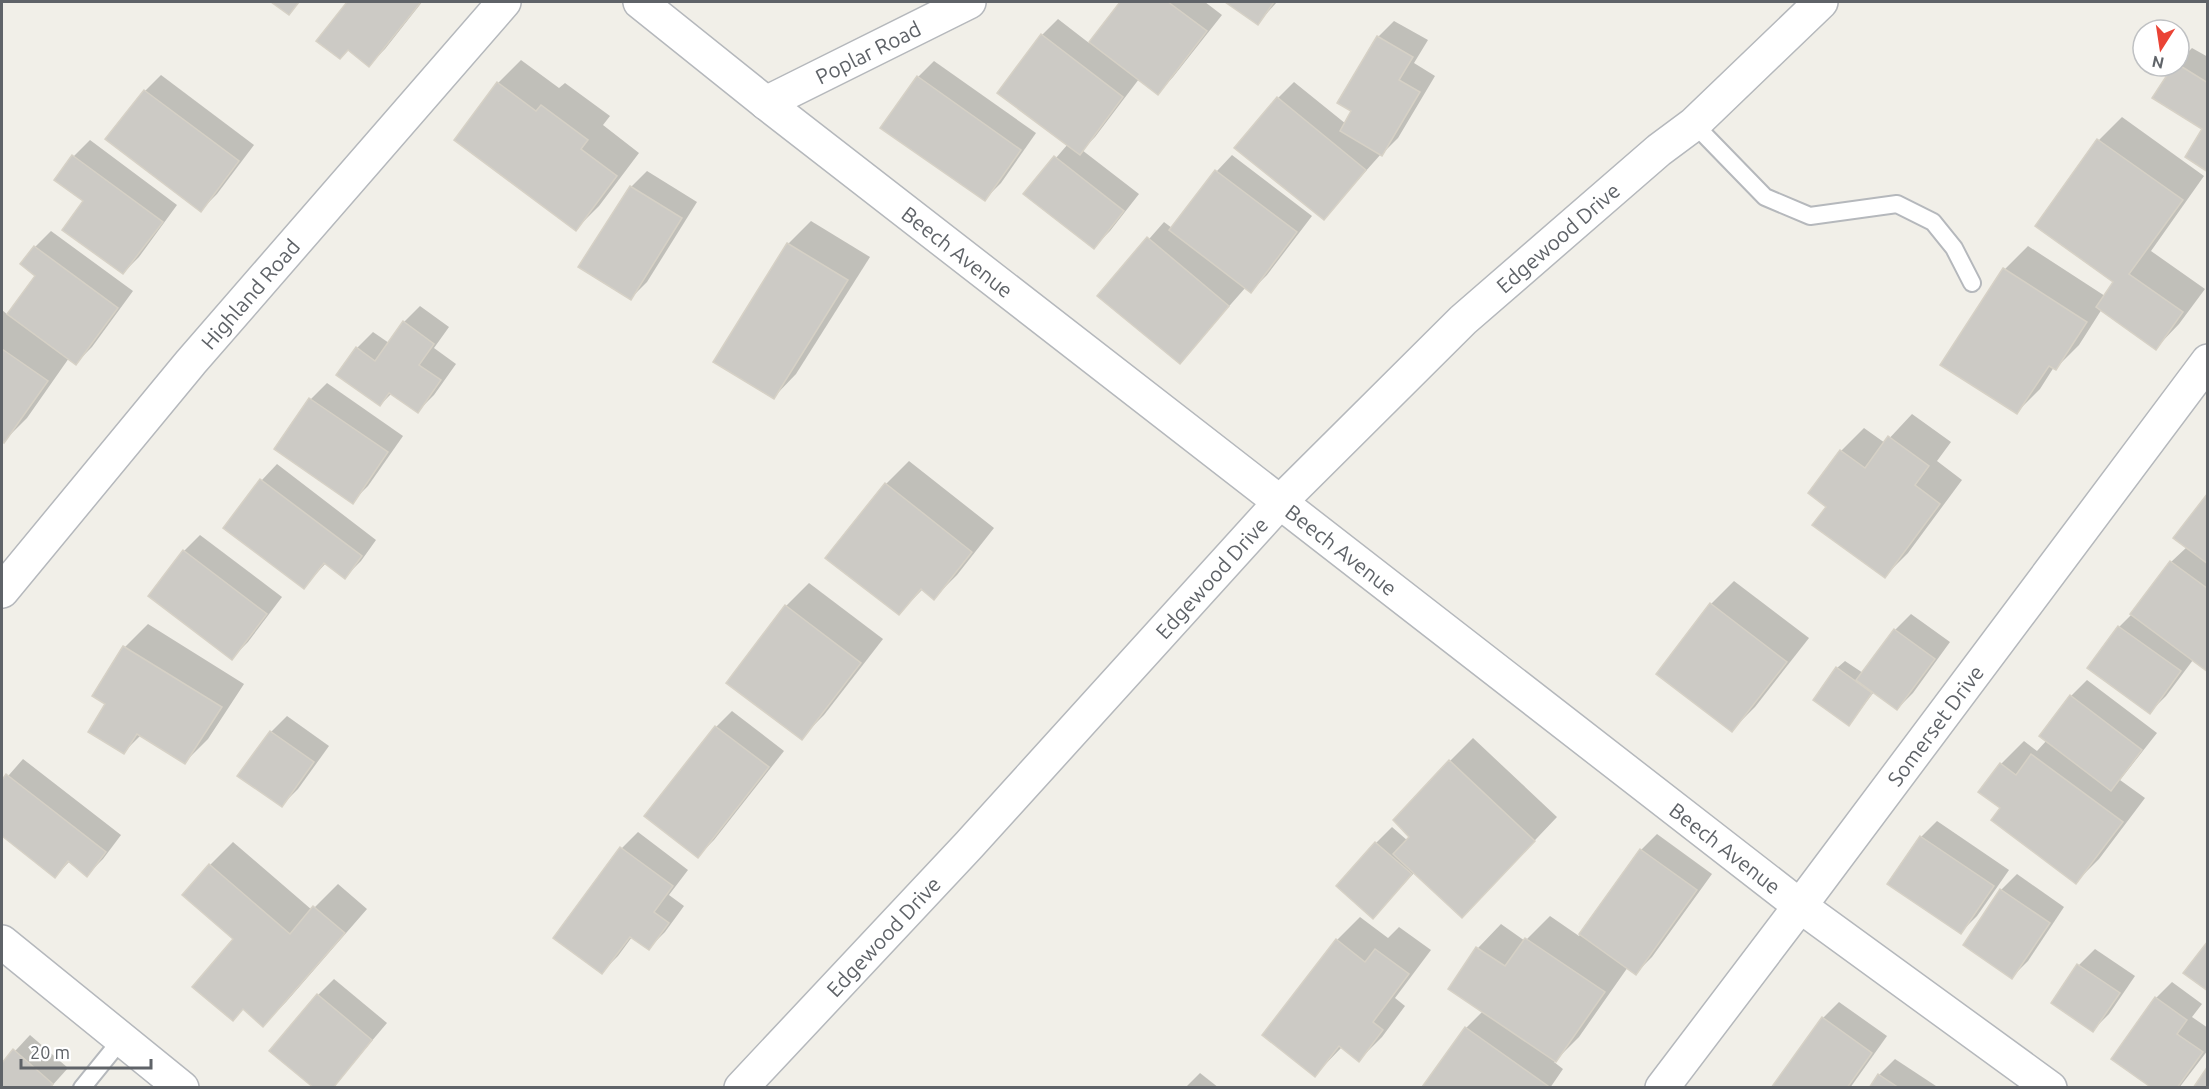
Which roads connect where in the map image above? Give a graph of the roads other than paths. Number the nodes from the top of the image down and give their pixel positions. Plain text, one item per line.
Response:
1 (504, 2) edge
2 (640, 2) edge
3 (969, 2) edge
4 (1821, 2) edge
5 (766, 103) junction
6 (1694, 124) junction
7 (1972, 283) dead end
8 (2208, 361) edge
9 (1281, 501) junction
10 (2, 591) edge
11 (1800, 906) junction
12 (2, 942) edge
13 (121, 1040) junction
14 (82, 1088) edge
15 (182, 1088) edge
16 (741, 1088) edge
17 (1662, 1088) edge
18 (2049, 1088) edge

1 - 10 street, Highland Road
2 - 5 street, Beech Avenue
3 - 5 street, Poplar Road
4 - 6 street, Edgewood Drive
5 - 9 street, Beech Avenue
6 - 7 lane
6 - 9 street, Edgewood Drive
8 - 11 street, Somerset Drive
9 - 11 street, Beech Avenue
9 - 16 street, Edgewood Drive
11 - 17 street, Somerset Drive
11 - 18 street, Beech Avenue
12 - 13 street
13 - 14 lane
13 - 15 street

